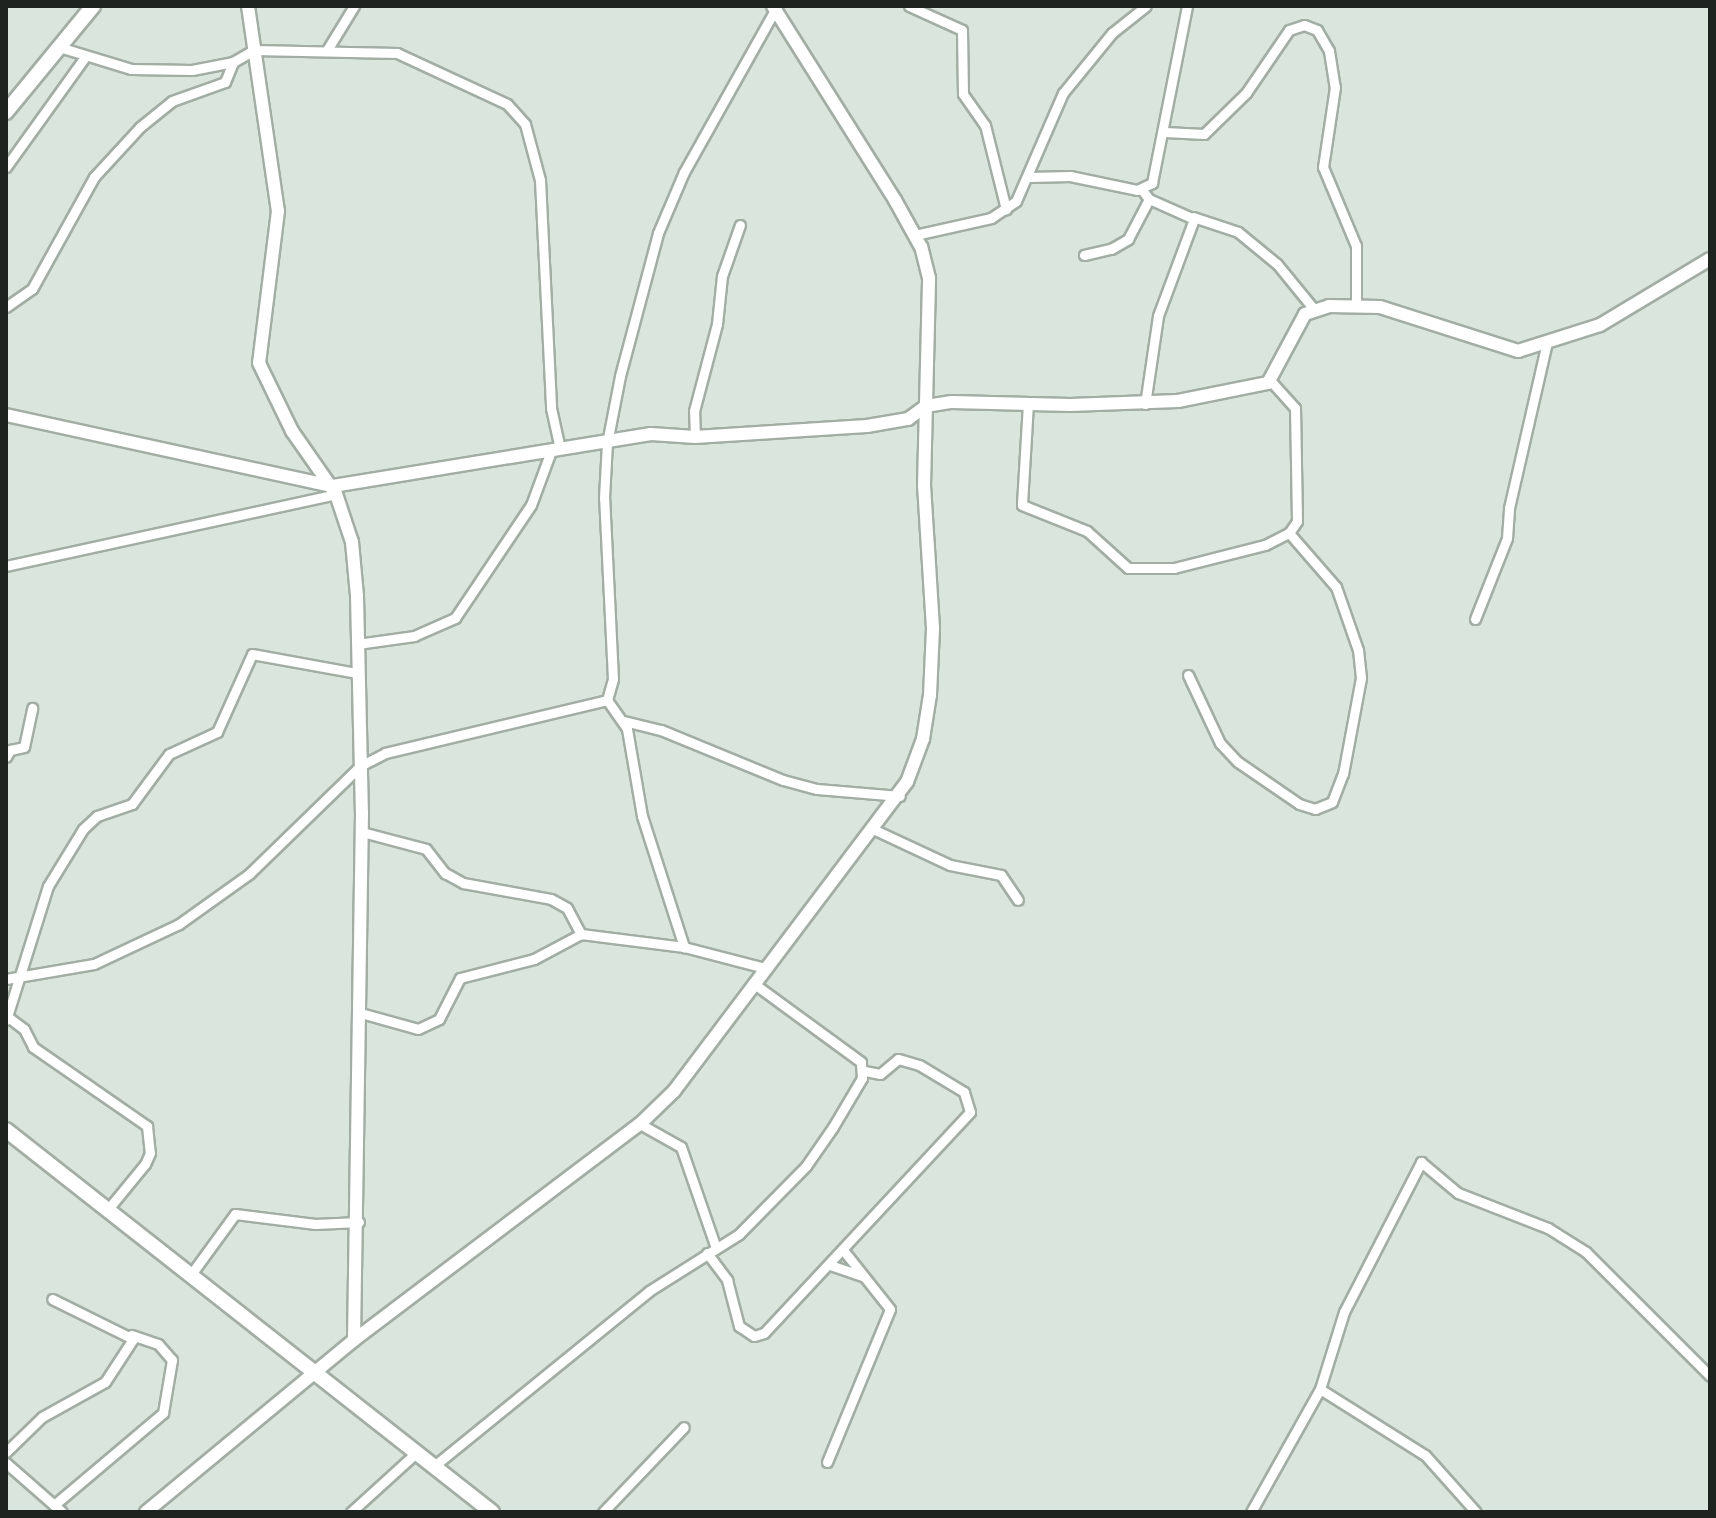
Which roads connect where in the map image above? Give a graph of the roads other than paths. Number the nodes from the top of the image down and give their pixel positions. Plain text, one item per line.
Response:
1 (93, 6) edge
2 (248, 6) edge
3 (354, 6) edge
4 (909, 6) edge
5 (1146, 6) edge
6 (1187, 6) edge
7 (775, 7) edge
8 (59, 47) junction
9 (254, 50) junction
10 (327, 50) junction
11 (85, 57) junction
12 (233, 62) junction
13 (6, 112) edge
14 (1165, 132) junction
15 (6, 167) edge
16 (1029, 177) junction
17 (1142, 190) junction
18 (1149, 199) junction
19 (1006, 209) junction
20 (1193, 217) junction
21 (740, 225) dead end
22 (915, 235) junction
23 (1084, 255) dead end
24 (1710, 259) edge
25 (1356, 306) junction
26 (6, 307) edge
27 (1313, 308) junction
28 (1546, 346) junction
29 (1270, 380) junction
30 (1028, 403) junction
31 (1145, 404) junction
32 (926, 406) junction
33 (6, 415) edge
34 (695, 437) junction
35 (607, 443) junction
36 (555, 450) junction
37 (335, 490) junction
38 (1289, 533) junction
39 (6, 566) edge
40 (1475, 619) dead end
41 (357, 644) junction
42 (357, 673) junction
43 (1188, 675) dead end
44 (607, 700) junction
45 (32, 708) dead end
46 (624, 721) junction
47 (6, 757) edge
48 (360, 766) junction
49 (900, 796) junction
50 (875, 830) junction
51 (362, 832) junction
52 (1018, 900) dead end
53 (581, 934) junction
54 (684, 947) junction
55 (765, 968) junction
56 (6, 979) edge
57 (20, 979) junction
58 (753, 983) junction
59 (357, 1012) junction
60 (7, 1018) edge
61 (864, 1071) junction
62 (640, 1124) junction
63 (6, 1130) edge
64 (108, 1209) junction
65 (359, 1222) junction
66 (843, 1250) junction
67 (711, 1251) junction
68 (830, 1265) junction
69 (192, 1273) junction
70 (862, 1276) junction
71 (52, 1299) dead end
72 (132, 1335) junction
73 (354, 1340) junction
74 (318, 1370) junction
75 (1710, 1376) edge
76 (1320, 1389) junction
77 (684, 1427) dead end
78 (6, 1452) edge
79 (417, 1452) junction
80 (827, 1462) dead end
81 (6, 1463) edge
82 (434, 1466) junction
83 (58, 1508) edge
84 (146, 1512) edge
85 (351, 1512) edge
86 (492, 1512) edge
87 (603, 1512) edge
88 (1251, 1512) edge
89 (1476, 1512) edge

1 - 8 main road
2 - 9 street
3 - 10 street
4 - 19 street
5 - 16 street
6 - 14 street
7 - 22 street
7 - 35 street
8 - 11 street
8 - 13 main road
9 - 10 street
9 - 12 street
9 - 37 street
10 - 36 street
11 - 12 street
11 - 15 street
12 - 26 street
14 - 17 street
14 - 25 street
16 - 17 street
16 - 19 street
17 - 18 street
18 - 20 street
18 - 23 street
19 - 22 street
20 - 27 street
20 - 31 street
21 - 34 street
22 - 32 street
24 - 28 street
25 - 27 street
25 - 28 street
27 - 29 street
28 - 40 street
29 - 31 street
29 - 38 street
30 - 31 street
30 - 32 street
30 - 38 street
32 - 34 street
32 - 49 street
33 - 37 street
34 - 35 street
35 - 36 street
35 - 44 street
36 - 37 street
36 - 41 street
37 - 39 street
37 - 41 street
38 - 43 street
41 - 42 street
42 - 48 street
42 - 57 street
44 - 46 street
44 - 48 street
45 - 47 street
46 - 49 street
46 - 54 street
48 - 51 street
48 - 57 street
49 - 50 street
50 - 52 street
50 - 55 street
51 - 53 street
51 - 59 street
53 - 54 street
53 - 59 street
54 - 55 street
55 - 58 street
56 - 57 street
57 - 60 street
58 - 61 street
58 - 62 street
59 - 65 street
60 - 64 street
61 - 66 street
61 - 67 street
62 - 67 street
62 - 73 street
63 - 64 main road
64 - 69 main road
65 - 69 street
65 - 73 street
66 - 68 street
66 - 70 street
67 - 68 street
67 - 82 street
68 - 70 street
69 - 74 main road
70 - 80 street
71 - 72 street
72 - 78 street
72 - 83 street
73 - 74 street
74 - 79 main road
74 - 84 street
75 - 76 street
76 - 88 street
76 - 89 street
77 - 87 street
79 - 82 main road
79 - 85 street
81 - 83 street
82 - 86 main road

